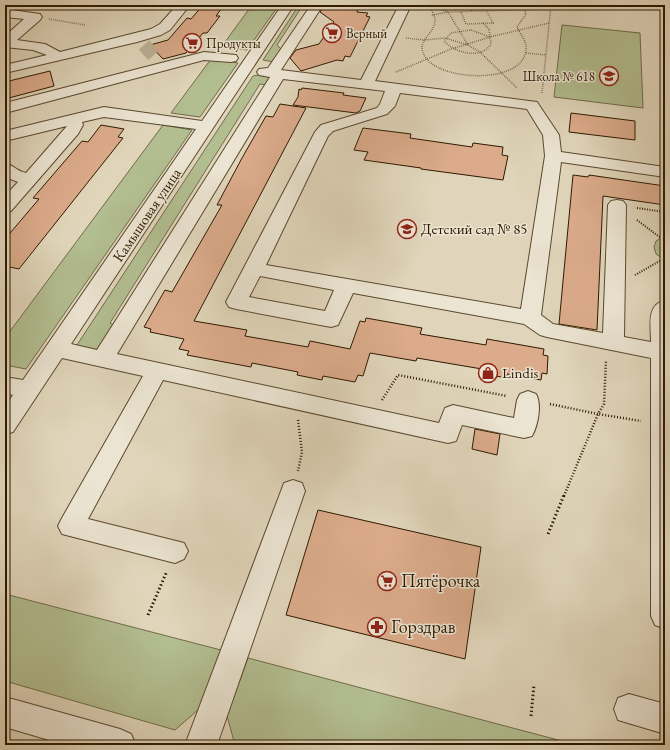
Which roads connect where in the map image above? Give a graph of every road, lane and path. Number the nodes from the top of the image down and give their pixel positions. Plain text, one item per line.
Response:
1 (184, 5) edge
2 (288, 5) edge
3 (317, 5) edge
4 (405, 5) edge
5 (430, 5) edge
6 (469, 5) edge
7 (523, 5) edge
8 (552, 5) edge
9 (559, 5) edge
10 (550, 9) junction
11 (526, 10) junction
12 (487, 11) junction
13 (448, 12) junction
14 (461, 12) junction
15 (472, 12) junction
16 (5, 13) edge
17 (432, 15) junction
18 (35, 17) junction
19 (483, 23) junction
20 (549, 23) junction
21 (84, 25) dead end
22 (459, 30) junction
23 (518, 31) junction
24 (490, 36) junction
25 (390, 37) junction
26 (445, 38) junction
27 (424, 40) junction
28 (5, 43) edge
29 (468, 45) junction
30 (451, 49) junction
31 (480, 52) junction
32 (526, 53) junction
33 (546, 55) junction
34 (57, 57) junction
35 (231, 58) dead end
36 (427, 60) junction
37 (5, 69) edge
38 (245, 70) junction
39 (282, 72) junction
40 (503, 73) junction
41 (366, 85) junction
42 (394, 88) junction
43 (532, 105) junction
44 (5, 108) edge
45 (73, 120) junction
46 (206, 126) junction
47 (5, 136) edge
48 (552, 156) junction
49 (5, 168) edge
50 (665, 172) edge
51 (30, 179) junction
52 (617, 205) junction
53 (5, 207) edge
54 (665, 212) edge
55 (665, 241) edge
56 (665, 258) edge
57 (254, 269) junction
58 (346, 286) junction
59 (614, 287) junction
60 (665, 307) edge
61 (530, 318) junction
62 (610, 342) junction
63 (56, 349) junction
64 (103, 359) junction
65 (663, 367) edge
66 (157, 371) junction
67 (5, 385) edge
68 (28, 390) junction
69 (528, 400) junction
70 (296, 401) junction
71 (598, 414) junction
72 (370, 417) junction
73 (5, 425) edge
74 (663, 425) junction
75 (293, 491) joint
76 (548, 534) dead end
77 (176, 551) joint
78 (148, 615) dead end
79 (665, 616) edge
80 (534, 685) dead end
81 (629, 709) dead end
82 (5, 712) edge
83 (531, 716) dead end
84 (665, 719) edge
85 (120, 745) edge
86 (201, 745) edge

1 - 34 street
2 - 38 street, Камышовая улица
3 - 39 street
4 - 25 street
5 - 13 path
5 - 17 path
6 - 15 path
7 - 11 path
8 - 9 path
8 - 10 path
10 - 11 path
10 - 20 path
11 - 12 path
11 - 23 path
12 - 15 path
12 - 19 path
13 - 14 path
13 - 17 path
13 - 22 path
14 - 15 path
14 - 19 path
16 - 18 street
17 - 27 path
18 - 21 path
18 - 28 street
19 - 24 path
20 - 23 path
20 - 33 path
22 - 24 path
22 - 26 path
22 - 29 path
23 - 24 path
23 - 32 path
24 - 29 path
24 - 31 path
25 - 27 path
25 - 41 street
26 - 27 path
26 - 29 path
26 - 30 path
27 - 36 path
28 - 34 street
29 - 30 path
29 - 31 path
30 - 31 path
30 - 36 path
31 - 40 path
32 - 33 path
32 - 40 path
33 - 43 path
34 - 37 street
35 - 44 street
36 - 40 path
36 - 41 path
38 - 39 street
38 - 46 street, Камышовая улица
39 - 41 street
39 - 64 street
40 - 43 path
41 - 42 street
42 - 43 street
42 - 57 street
43 - 48 street
45 - 46 street
45 - 47 street
45 - 51 street
46 - 63 street, Камышовая улица
48 - 50 street
48 - 61 street
49 - 51 street
51 - 53 street
52 - 54 path
52 - 55 path
52 - 59 street
56 - 59 path
57 - 58 street
57 - 58 street
58 - 61 street
59 - 62 street
60 - 65 street
61 - 62 street
62 - 65 street
62 - 71 path
63 - 64 street
63 - 68 street, Камышовая улица
64 - 66 street
65 - 74 street
66 - 70 street
66 - 77 street
67 - 68 street
68 - 73 street, Камышовая улица
69 - 71 path
69 - 72 path
69 - 72 street
70 - 72 street
70 - 75 path
71 - 74 path
71 - 76 path
74 - 79 street
75 - 86 street
77 - 78 path
80 - 83 path
81 - 84 street
82 - 85 street

